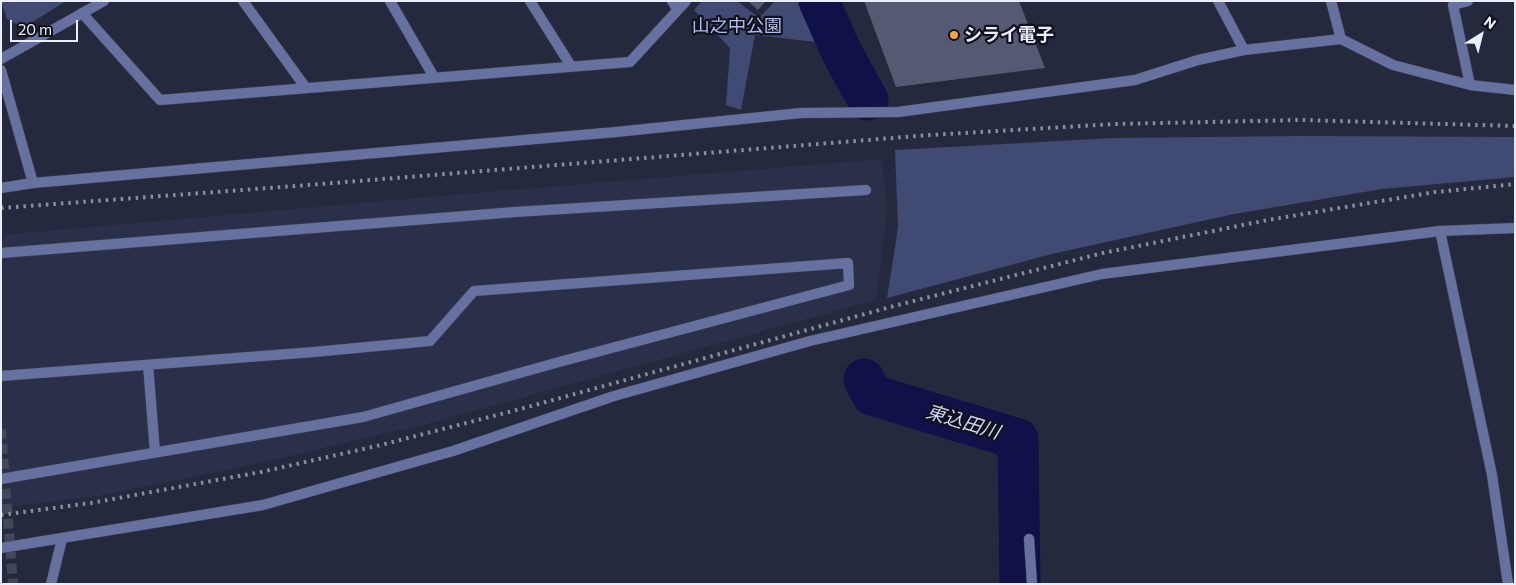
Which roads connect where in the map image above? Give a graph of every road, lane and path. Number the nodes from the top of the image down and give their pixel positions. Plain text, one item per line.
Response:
1 (104, 1) edge
2 (390, 1) edge
3 (530, 1) edge
4 (686, 1) edge
5 (1218, 1) edge
6 (1331, 1) edge
7 (1468, 1) edge
8 (246, 2) edge
9 (675, 6) edge
10 (82, 13) junction
11 (1341, 39) junction
12 (1244, 50) junction
13 (1, 59) edge
14 (571, 66) junction
15 (1, 70) edge
16 (434, 78) junction
17 (1470, 85) junction
18 (306, 88) junction
19 (1515, 90) edge
20 (33, 182) junction
21 (1, 188) edge
22 (866, 190) dead end
23 (1515, 228) edge
24 (1440, 231) junction
25 (1, 253) edge
26 (148, 364) junction
27 (1, 376) edge
28 (155, 452) junction
29 (1, 479) edge
30 (62, 539) junction
31 (1029, 539) dead end
32 (1, 548) edge
33 (51, 584) edge
34 (1032, 584) edge
35 (1508, 584) edge

1 - 10 street
2 - 16 street
3 - 14 street
4 - 9 street
5 - 12 street
6 - 11 street
7 - 17 street
8 - 18 street
9 - 14 street
10 - 13 street
10 - 18 street
11 - 12 street
11 - 17 street
12 - 20 street
14 - 16 street
15 - 20 street
16 - 18 street
17 - 19 street
20 - 21 street
22 - 25 street
23 - 24 street
24 - 30 street
24 - 35 street
26 - 27 street
26 - 28 street
26 - 28 street
28 - 29 street
30 - 32 street
30 - 33 street
31 - 34 street

